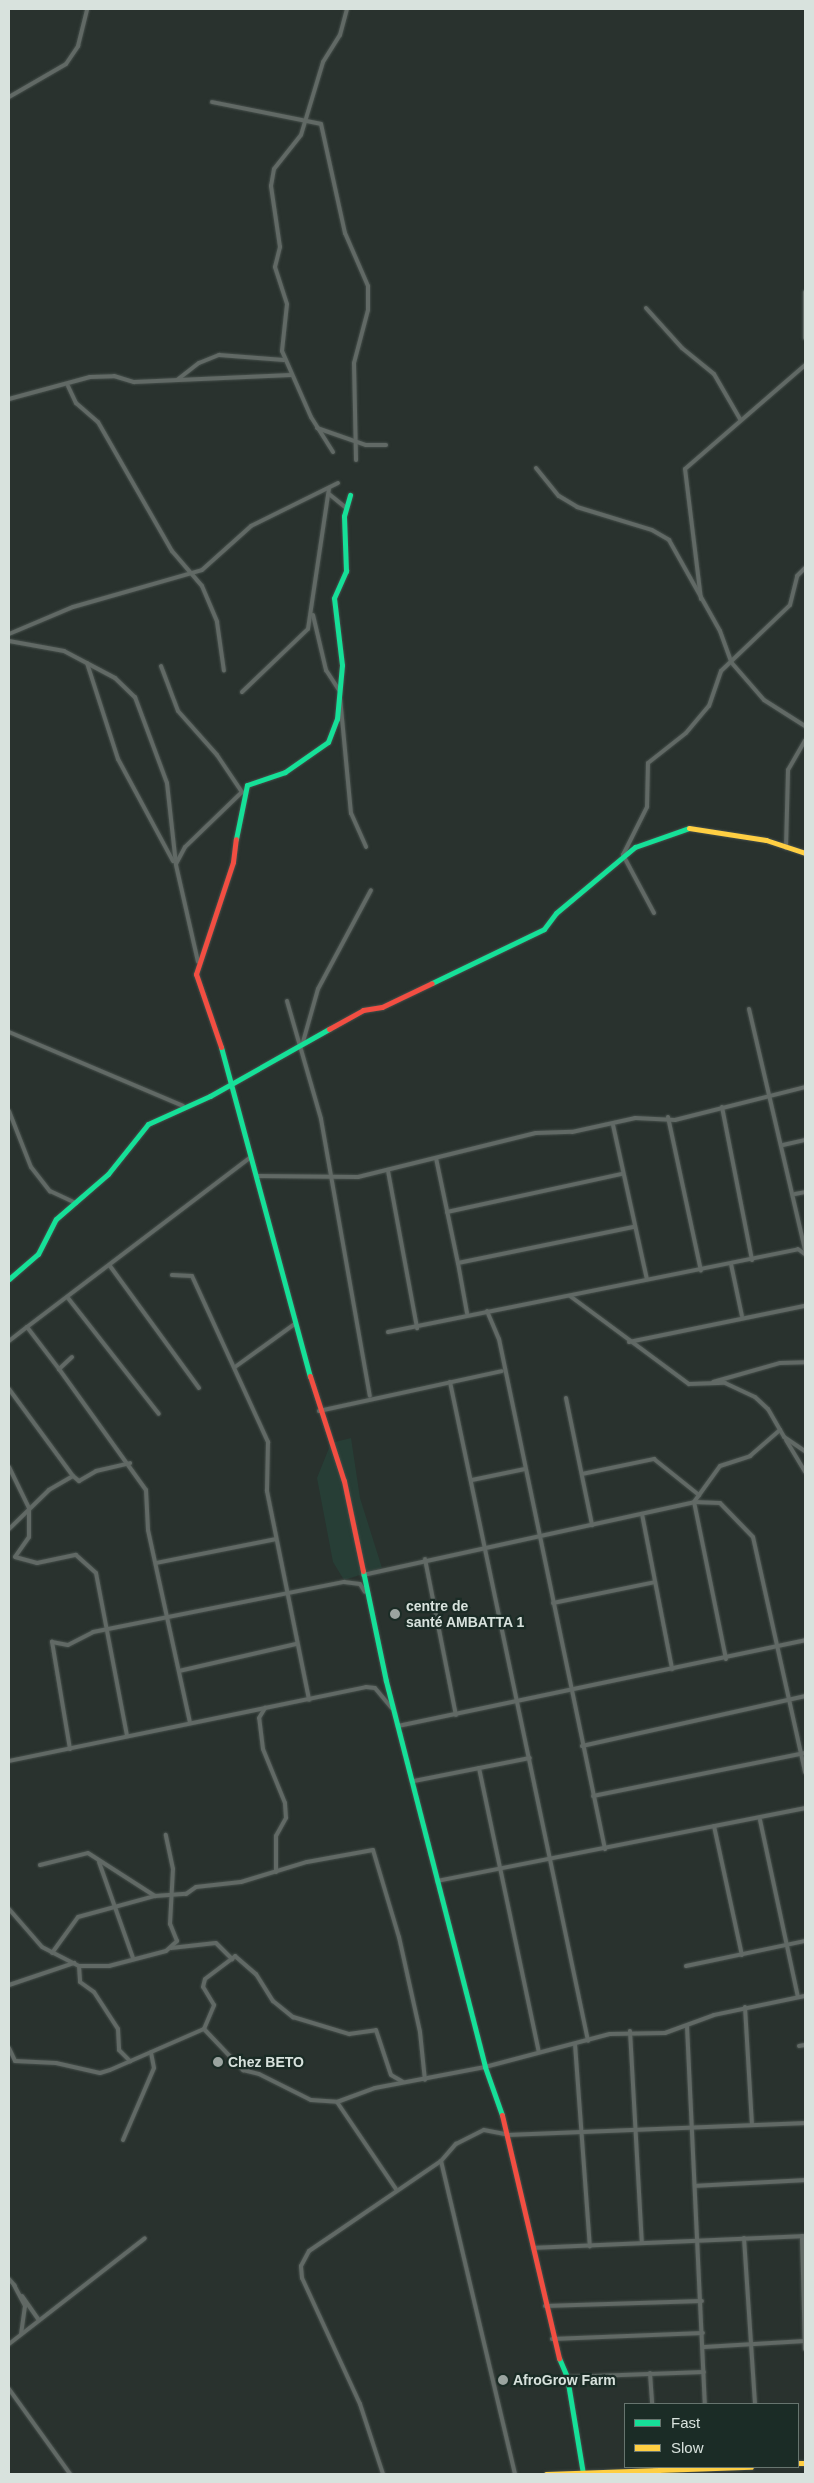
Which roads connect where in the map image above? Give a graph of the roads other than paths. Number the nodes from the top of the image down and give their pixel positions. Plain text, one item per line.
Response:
1 (87, 9) edge
2 (347, 9) edge
3 (9, 97) edge
4 (212, 102) dead end
5 (304, 121) junction
6 (805, 292) edge
7 (646, 308) dead end
8 (805, 338) edge
9 (284, 360) junction
10 (805, 365) edge
11 (291, 375) junction
12 (177, 380) junction
13 (68, 386) junction
14 (9, 399) edge
15 (740, 419) junction
16 (317, 428) junction
17 (354, 438) junction
18 (386, 445) dead end
19 (333, 452) dead end
20 (356, 460) dead end
21 (536, 468) dead end
22 (338, 483) dead end
23 (329, 491) junction
24 (350, 495) dead end
25 (346, 508) junction
26 (805, 568) edge
27 (192, 573) junction
28 (702, 604) junction
29 (313, 615) junction
30 (9, 634) edge
31 (9, 641) edge
32 (731, 662) junction
33 (87, 663) junction
34 (161, 666) dead end
35 (224, 671) dead end
36 (339, 690) junction
37 (242, 692) dead end
38 (805, 726) edge
39 (805, 741) edge
40 (242, 792) junction
41 (366, 847) dead end
42 (786, 848) junction
43 (805, 853) edge
44 (623, 855) junction
45 (176, 865) junction
46 (371, 890) dead end
47 (654, 913) dead end
48 (196, 974) junction
49 (288, 1001) dead end
50 (749, 1009) dead end
51 (9, 1032) edge
52 (303, 1044) junction
53 (231, 1082) junction
54 (805, 1087) edge
55 (772, 1095) junction
56 (183, 1106) junction
57 (722, 1107) junction
58 (9, 1111) edge
59 (668, 1116) junction
60 (613, 1125) junction
61 (805, 1140) edge
62 (783, 1145) junction
63 (250, 1158) junction
64 (436, 1158) junction
65 (388, 1171) junction
66 (622, 1174) junction
67 (256, 1176) junction
68 (333, 1180) junction
69 (805, 1192) edge
70 (795, 1194) junction
71 (76, 1203) junction
72 (447, 1212) junction
73 (634, 1227) junction
74 (805, 1252) edge
75 (752, 1260) junction
76 (458, 1262) junction
77 (732, 1264) junction
78 (110, 1266) junction
79 (701, 1271) junction
80 (172, 1275) dead end
81 (9, 1279) edge
82 (647, 1280) junction
83 (570, 1296) junction
84 (68, 1298) junction
85 (805, 1306) edge
86 (487, 1311) junction
87 (467, 1313) junction
88 (742, 1316) junction
89 (296, 1323) junction
90 (27, 1327) junction
91 (416, 1328) junction
92 (388, 1332) dead end
93 (9, 1341) edge
94 (630, 1342) junction
95 (72, 1357) dead end
96 (805, 1362) edge
97 (234, 1367) junction
98 (59, 1370) junction
99 (502, 1371) junction
100 (450, 1382) junction
101 (704, 1384) junction
102 (199, 1388) dead end
103 (9, 1389) edge
104 (370, 1396) junction
105 (566, 1398) dead end
106 (319, 1411) junction
107 (159, 1414) dead end
108 (780, 1430) junction
109 (784, 1437) junction
110 (805, 1451) edge
111 (130, 1463) junction
112 (9, 1467) edge
113 (525, 1469) junction
114 (805, 1472) edge
115 (582, 1474) junction
116 (74, 1476) junction
117 (472, 1480) junction
118 (699, 1495) junction
119 (694, 1502) junction
120 (29, 1508) junction
121 (642, 1514) junction
122 (592, 1525) junction
123 (9, 1529) edge
124 (540, 1536) junction
125 (276, 1539) junction
126 (486, 1547) junction
127 (9, 1554) edge
128 (15, 1557) junction
129 (425, 1559) junction
130 (156, 1563) junction
131 (363, 1575) junction
132 (655, 1582) junction
133 (286, 1594) junction
134 (367, 1596) junction
135 (553, 1603) junction
136 (168, 1618) junction
137 (106, 1631) junction
138 (805, 1640) edge
139 (296, 1644) junction
140 (778, 1646) junction
141 (726, 1659) junction
142 (672, 1669) junction
143 (179, 1671) junction
144 (570, 1691) junction
145 (805, 1696) edge
146 (789, 1699) junction
147 (309, 1700) junction
148 (518, 1701) junction
149 (265, 1708) junction
150 (394, 1710) junction
151 (456, 1715) junction
152 (190, 1722) junction
153 (398, 1726) junction
154 (127, 1736) junction
155 (582, 1746) junction
156 (70, 1749) junction
157 (803, 1753) edge
158 (530, 1758) junction
159 (9, 1761) edge
160 (479, 1768) junction
161 (805, 1772) edge
162 (414, 1781) junction
163 (593, 1796) junction
164 (805, 1808) edge
165 (760, 1820) junction
166 (714, 1826) junction
167 (166, 1835) dead end
168 (605, 1849) junction
169 (551, 1861) junction
170 (99, 1862) junction
171 (40, 1865) dead end
172 (502, 1871) junction
173 (276, 1872) junction
174 (437, 1881) junction
175 (172, 1894) junction
176 (155, 1896) junction
177 (114, 1907) junction
178 (9, 1909) edge
179 (805, 1941) edge
180 (787, 1946) junction
181 (170, 1948) junction
182 (52, 1953) junction
183 (742, 1955) junction
184 (133, 1958) junction
185 (232, 1959) junction
186 (74, 1963) junction
187 (79, 1966) junction
188 (686, 1966) dead end
189 (9, 1985) edge
190 (805, 1996) edge
191 (798, 1997) junction
192 (745, 2007) junction
193 (686, 2026) junction
194 (204, 2029) junction
195 (630, 2031) junction
196 (588, 2041) junction
197 (576, 2044) junction
198 (805, 2045) edge
199 (799, 2046) dead end
200 (9, 2048) edge
201 (151, 2052) junction
202 (539, 2052) junction
203 (130, 2062) junction
204 (485, 2067) junction
205 (425, 2080) junction
206 (403, 2082) junction
207 (337, 2102) junction
208 (805, 2123) edge
209 (752, 2125) junction
210 (691, 2129) junction
211 (636, 2130) junction
212 (583, 2133) junction
213 (509, 2135) junction
214 (124, 2140) dead end
215 (441, 2161) junction
216 (805, 2180) edge
217 (695, 2186) junction
218 (396, 2189) junction
219 (804, 2236) edge
220 (145, 2238) dead end
221 (744, 2238) junction
222 (700, 2241) junction
223 (642, 2243) junction
224 (590, 2246) junction
225 (534, 2248) junction
226 (9, 2279) edge
227 (14, 2285) junction
228 (702, 2301) junction
229 (545, 2306) junction
230 (39, 2320) junction
231 (703, 2333) junction
232 (21, 2335) junction
233 (552, 2339) junction
234 (805, 2341) edge
235 (9, 2344) edge
236 (751, 2344) junction
237 (704, 2347) junction
238 (805, 2349) edge
239 (704, 2372) junction
240 (650, 2373) junction
241 (567, 2377) junction
242 (9, 2388) edge
243 (652, 2403) edge
244 (705, 2403) edge
245 (755, 2403) edge
246 (737, 2468) edge
247 (655, 2470) edge
248 (710, 2470) edge
249 (583, 2473) edge
250 (70, 2474) edge
251 (383, 2474) edge
252 (516, 2474) edge
253 (546, 2474) edge

1 - 3 street
2 - 5 street
4 - 5 street
5 - 9 street
5 - 17 street
6 - 8 street
7 - 15 street
9 - 11 street
9 - 12 street
10 - 15 street
11 - 12 street
11 - 16 street
12 - 13 street
13 - 14 street
13 - 27 street
15 - 28 street
16 - 17 street
16 - 19 street
17 - 18 street
17 - 20 street
21 - 28 street
22 - 23 street
23 - 25 street
23 - 27 street
23 - 29 street
24 - 25 street
25 - 36 street
26 - 32 street
27 - 30 street
27 - 35 street
28 - 32 street
29 - 36 street
29 - 37 street
31 - 33 street
32 - 38 street
32 - 44 street
33 - 45 street
33 - 45 street
34 - 40 street
36 - 40 street
36 - 41 street
39 - 42 street
40 - 45 street
40 - 48 street
42 - 43 street
42 - 44 street
44 - 47 street
44 - 52 street
45 - 48 street
46 - 52 street
48 - 53 street
49 - 52 street
50 - 55 street
51 - 56 street
52 - 53 street
52 - 68 street
53 - 56 street
53 - 63 street
54 - 55 street
55 - 57 street
55 - 62 street
56 - 71 street
57 - 59 street
57 - 75 street
58 - 71 street
59 - 60 street
59 - 79 street
60 - 64 street
60 - 66 street
61 - 62 street
62 - 70 street
63 - 67 street
63 - 78 street
64 - 65 street
64 - 72 street
65 - 68 street
65 - 91 street
66 - 72 street
66 - 73 street
67 - 68 street
67 - 89 street
68 - 104 street
69 - 70 street
70 - 74 street
71 - 81 street
72 - 76 street
73 - 76 street
73 - 82 street
74 - 75 street
75 - 77 street
76 - 87 street
77 - 79 street
77 - 88 street
78 - 84 street
78 - 102 street
79 - 82 street
80 - 97 street
82 - 83 street
83 - 86 street
83 - 94 street
84 - 90 street
84 - 107 street
85 - 88 street
86 - 87 street
86 - 99 street
87 - 91 street
88 - 94 street
89 - 97 street
89 - 106 street
90 - 93 street
90 - 98 street
91 - 92 street
94 - 101 street
95 - 98 street
96 - 101 street
97 - 125 street
98 - 111 street
99 - 100 street
99 - 113 street
100 - 104 street
100 - 117 street
101 - 108 street
103 - 116 street
104 - 106 street
105 - 115 street
106 - 131 street
108 - 109 street
108 - 118 street
109 - 110 street
109 - 114 street
111 - 116 street
111 - 130 street
112 - 120 street
113 - 117 street
113 - 124 street
115 - 118 street
115 - 122 street
116 - 120 street
117 - 126 street
118 - 119 street
119 - 121 street
119 - 140 street
119 - 141 street
120 - 123 street
120 - 128 street
121 - 122 street
121 - 132 street
122 - 124 street
124 - 126 street
124 - 135 street
125 - 130 street
125 - 133 street
126 - 129 street
126 - 148 street
127 - 128 street
128 - 137 street
129 - 131 street
129 - 151 street
130 - 136 street
131 - 134 street
132 - 135 street
132 - 142 street
133 - 134 street
133 - 136 street
133 - 139 street
134 - 150 street
135 - 144 street
136 - 137 street
136 - 143 street
137 - 154 street
137 - 156 street
138 - 140 street
139 - 143 street
139 - 147 street
140 - 141 street
140 - 146 street
141 - 142 street
142 - 144 street
143 - 152 street
144 - 148 street
144 - 155 street
145 - 146 street
146 - 155 street
146 - 157 street
147 - 149 street
147 - 150 street
148 - 151 street
148 - 158 street
149 - 152 street
149 - 173 street
150 - 153 street
151 - 153 street
152 - 154 street
153 - 162 street
154 - 156 street
155 - 163 street
156 - 159 street
157 - 161 street
157 - 163 street
158 - 160 street
158 - 169 street
160 - 162 street
160 - 172 street
162 - 174 street
163 - 168 street
164 - 165 street
165 - 166 street
165 - 180 street
166 - 168 street
166 - 183 street
167 - 175 street
168 - 169 street
169 - 172 street
169 - 196 street
170 - 171 street
170 - 176 street
170 - 177 street
172 - 174 street
172 - 202 street
173 - 175 street
173 - 205 street
174 - 204 street
175 - 176 street
175 - 181 street
176 - 177 street
177 - 182 street
177 - 184 street
178 - 182 street
179 - 180 street
180 - 183 street
180 - 191 street
181 - 184 street
181 - 185 street
182 - 186 street
183 - 188 street
184 - 187 street
185 - 194 street
185 - 206 street
186 - 187 street
186 - 189 street
187 - 203 street
190 - 191 street
191 - 192 street
192 - 193 street
192 - 209 street
193 - 195 street
193 - 210 street
194 - 201 street
194 - 207 street
195 - 196 street
195 - 211 street
196 - 197 street
197 - 202 street
197 - 212 street
198 - 199 street
200 - 203 street
201 - 203 street
201 - 214 street
202 - 204 street
204 - 205 street
204 - 213 street
205 - 206 street
206 - 207 street
207 - 218 street
208 - 209 street
209 - 210 street
210 - 211 street
210 - 217 street
211 - 212 street
211 - 223 street
212 - 213 street
212 - 224 street
213 - 215 street
213 - 225 street
215 - 218 street
215 - 252 street
216 - 217 street
217 - 222 street
218 - 251 street
219 - 221 street
219 - 234 street
220 - 230 street
221 - 222 street
221 - 236 street
222 - 223 street
222 - 228 street
223 - 224 street
224 - 225 street
225 - 229 street
226 - 227 street
227 - 230 street
227 - 232 street
228 - 229 street
228 - 231 street
229 - 233 street
230 - 232 street
231 - 233 street
231 - 237 street
232 - 235 street
233 - 241 street
234 - 236 street
234 - 238 street
236 - 237 street
236 - 245 street
237 - 239 street
239 - 240 street
239 - 244 street
240 - 241 street
240 - 243 street
241 - 249 street
242 - 250 street
246 - 248 street
247 - 248 street
247 - 249 street
249 - 253 street

